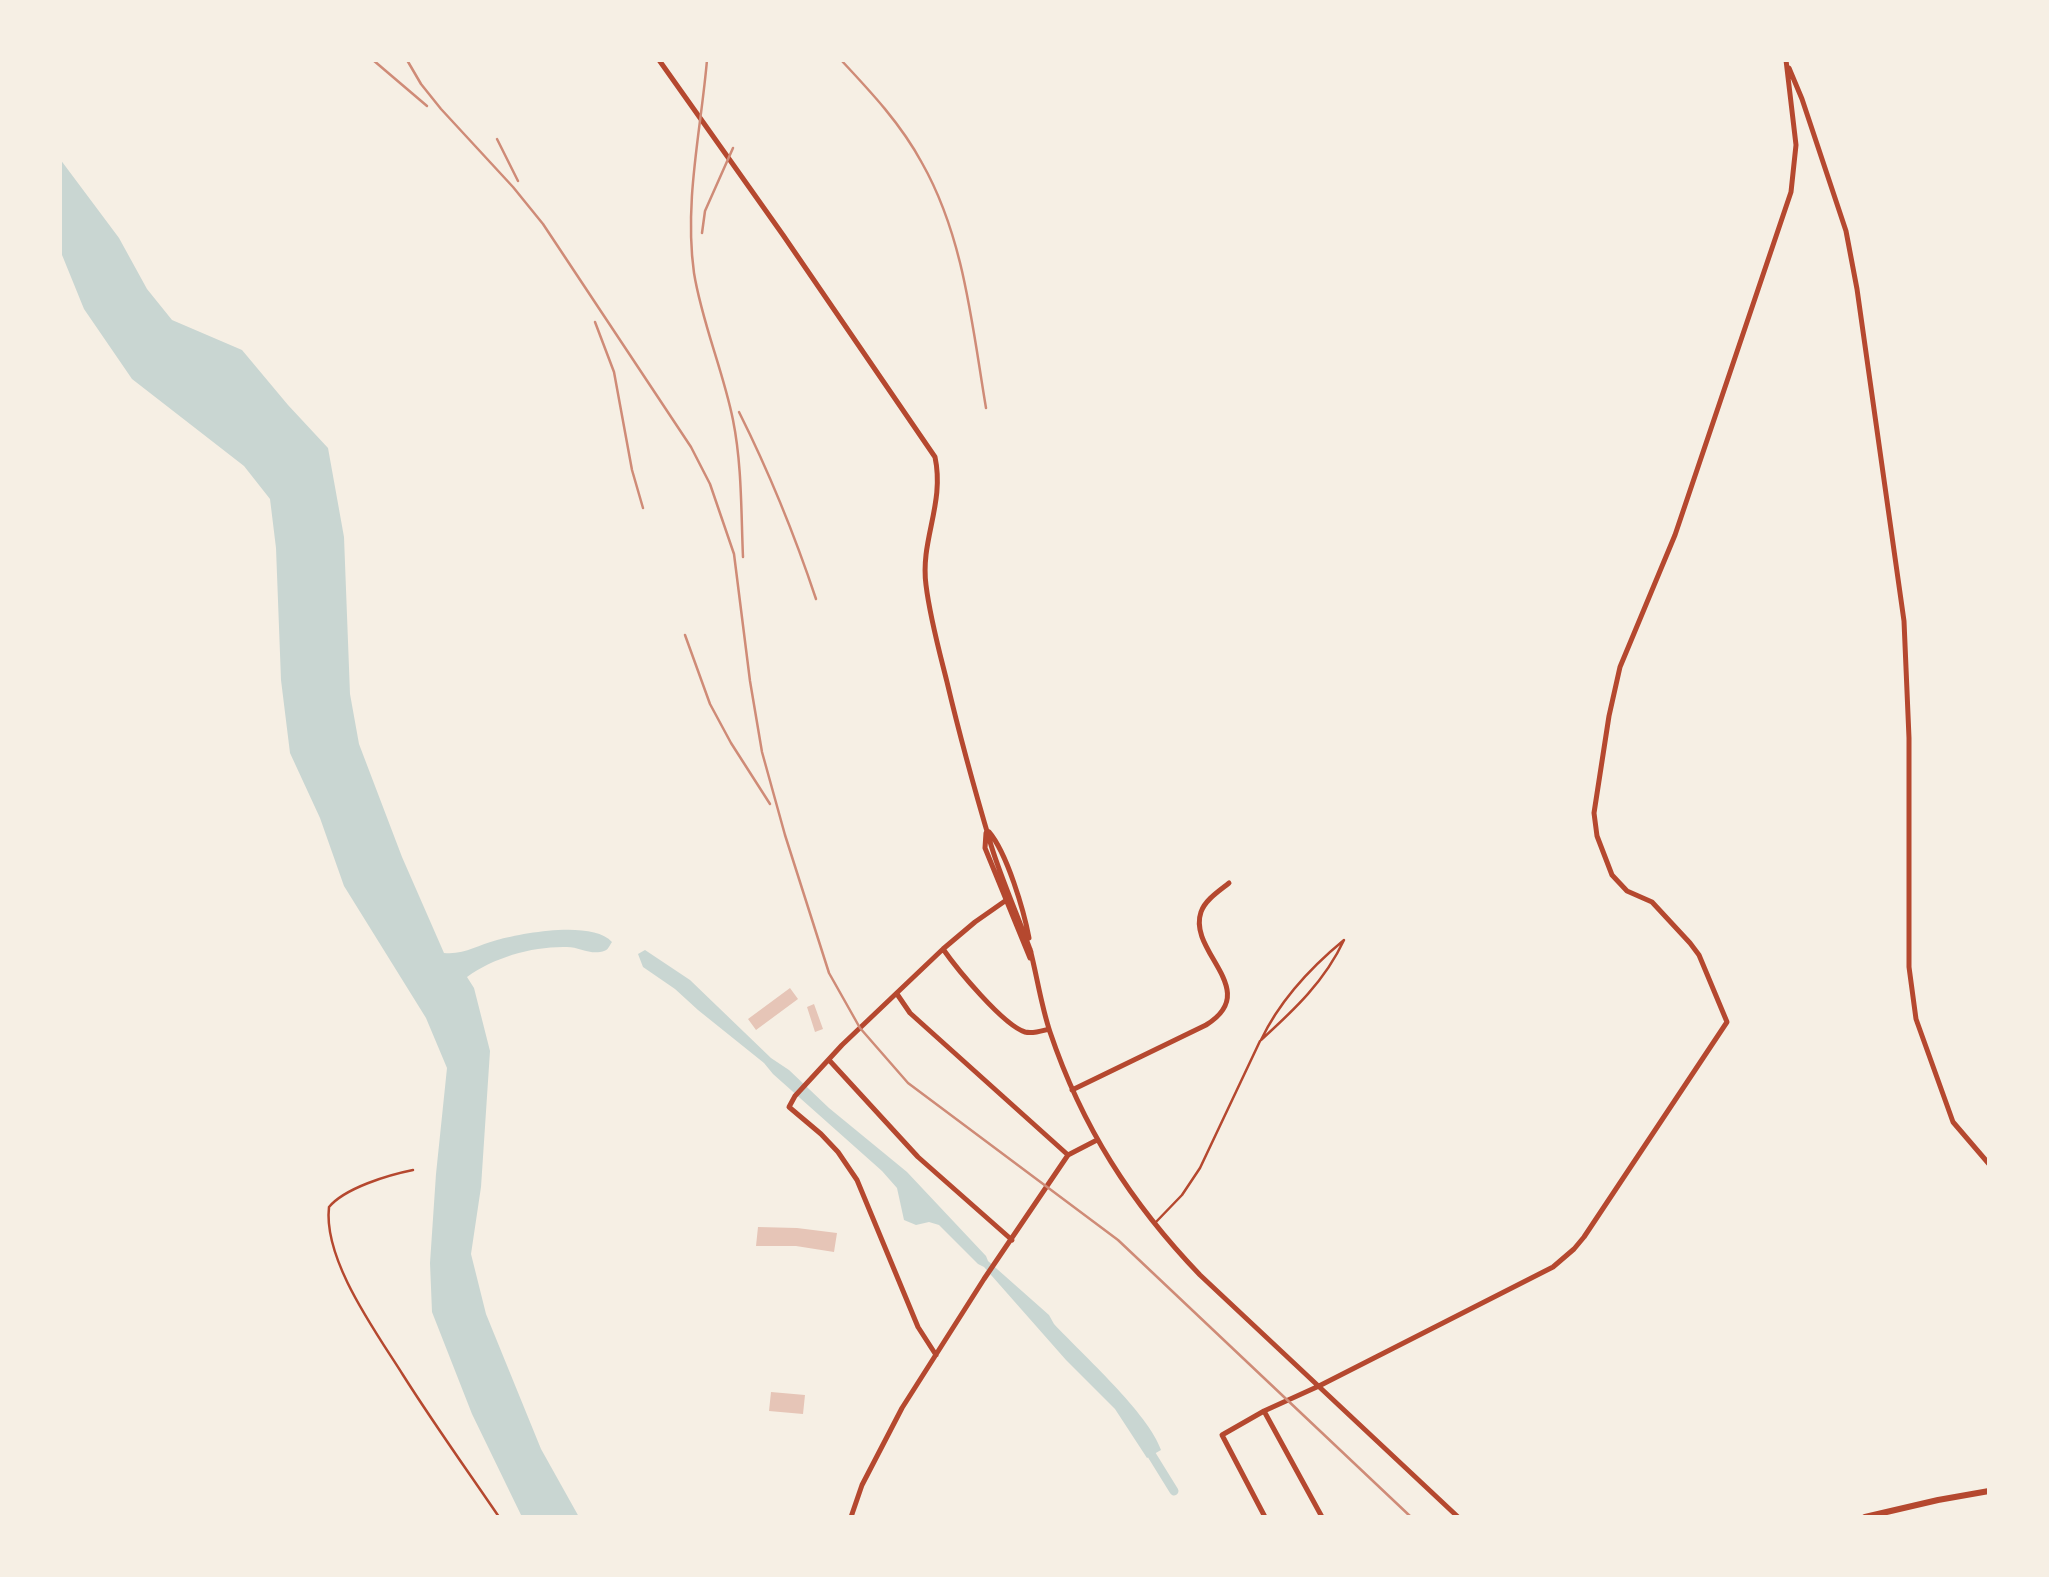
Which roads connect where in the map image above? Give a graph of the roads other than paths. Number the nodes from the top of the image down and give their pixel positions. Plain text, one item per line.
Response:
1 (659, 60) edge
2 (1787, 63) edge
3 (987, 830) junction
4 (1002, 875) junction
5 (1228, 883) dead end
6 (1006, 901) junction
7 (943, 950) junction
8 (1036, 973) junction
9 (898, 994) junction
10 (1049, 1029) junction
11 (1260, 1040) junction
12 (829, 1060) junction
13 (1072, 1090) junction
14 (1097, 1140) junction
15 (1068, 1155) junction
16 (1989, 1164) edge
17 (413, 1170) dead end
18 (1154, 1224) junction
19 (1012, 1240) junction
20 (936, 1355) junction
21 (1319, 1386) junction
22 (1264, 1412) junction
23 (1989, 1491) edge
24 (499, 1517) edge
25 (851, 1517) edge
26 (1266, 1517) edge
27 (1322, 1517) edge
28 (1458, 1517) edge
29 (1865, 1517) edge

1 - 3 street
2 - 16 street
2 - 21 street
3 - 4 street
3 - 4 street
4 - 6 street
4 - 8 street
5 - 13 street
6 - 7 street
6 - 8 street
7 - 9 street
7 - 10 street
8 - 10 street
9 - 12 street
9 - 15 street
10 - 13 street
11 - 11 lane
11 - 18 lane
12 - 19 street
12 - 20 street
13 - 14 street
14 - 15 street
14 - 18 street
15 - 19 street
17 - 24 lane
18 - 21 street
19 - 20 street
20 - 25 street
21 - 22 street
21 - 28 street
22 - 26 street
22 - 27 street
23 - 29 street

